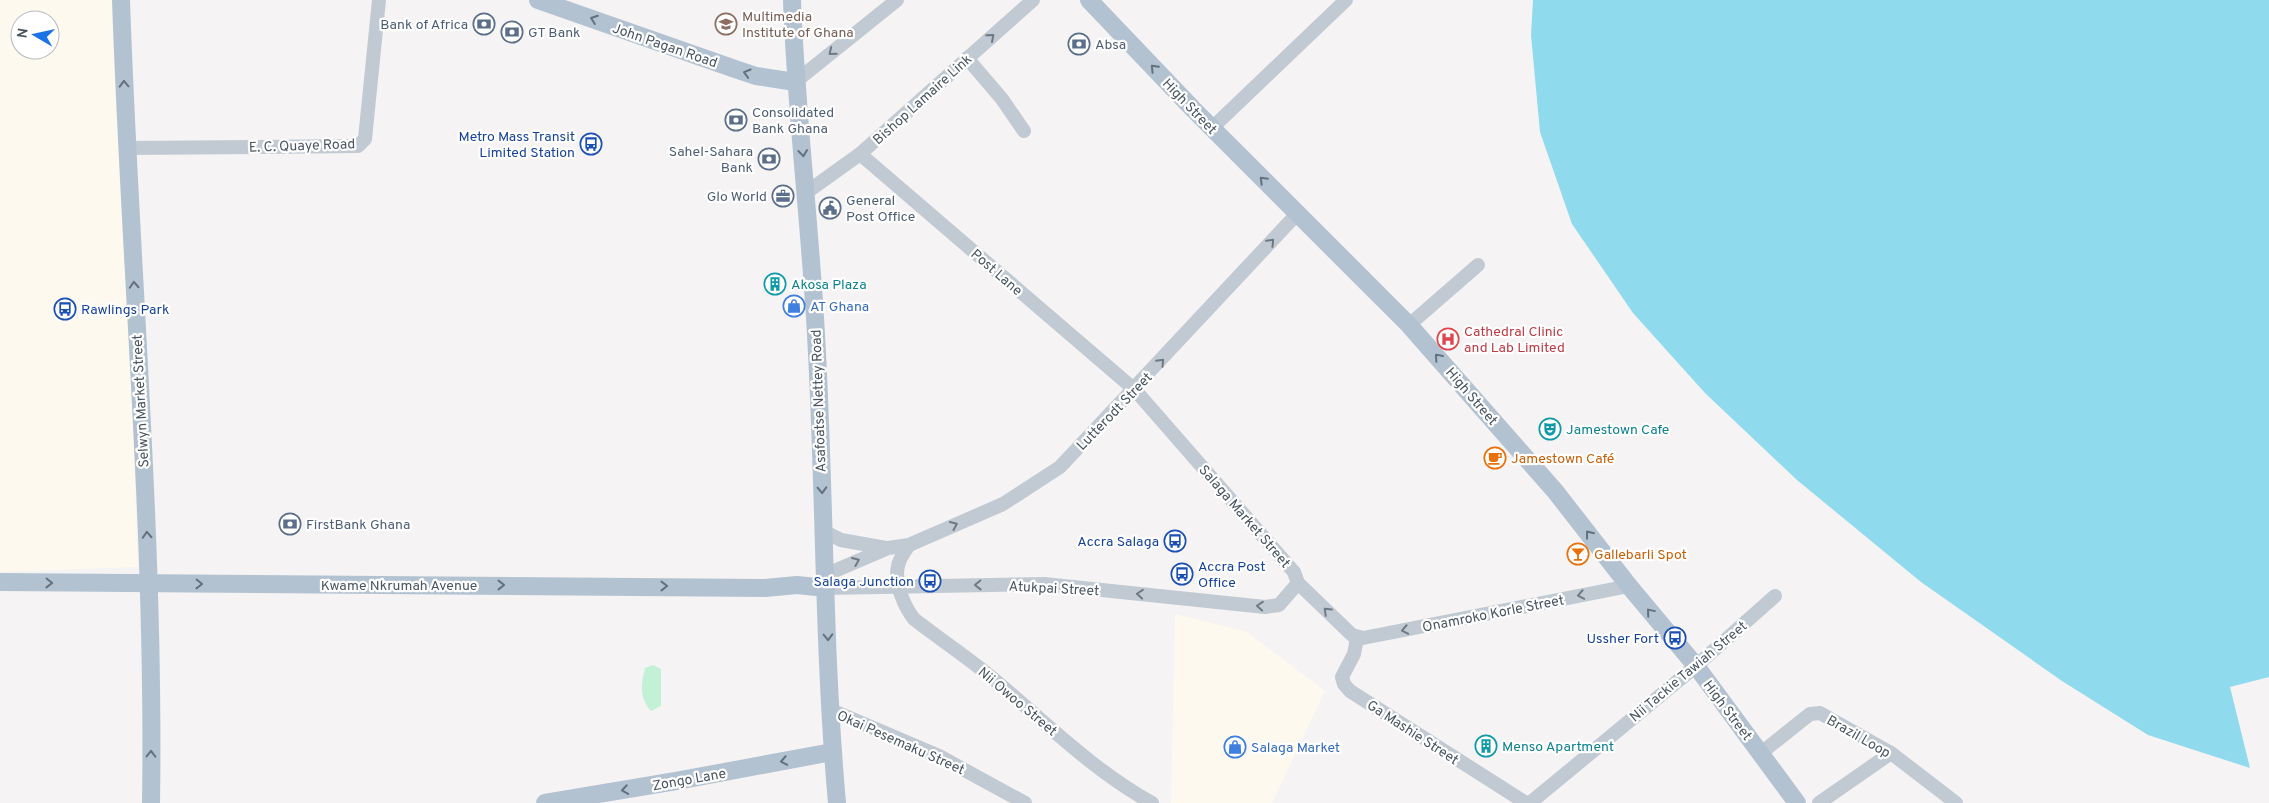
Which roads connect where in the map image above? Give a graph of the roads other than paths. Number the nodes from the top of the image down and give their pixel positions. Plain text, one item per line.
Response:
1 (121, 0) edge
2 (379, 0) edge
3 (538, 0) edge
4 (792, 0) edge
5 (898, 0) edge
6 (1033, 0) edge
7 (1089, 0) edge
8 (1346, 0) edge
9 (967, 58) junction
10 (795, 82) junction
11 (1212, 128) junction
12 (1024, 131) dead end
13 (126, 148) junction
14 (860, 154) junction
15 (807, 192) junction
16 (1297, 214) junction
17 (1478, 265) dead end
18 (1409, 325) junction
19 (1135, 390) junction
20 (823, 531) junction
21 (909, 545) junction
22 (888, 548) junction
23 (825, 581) junction
24 (0, 582) edge
25 (150, 583) junction
26 (1298, 583) junction
27 (797, 585) joint
28 (1629, 586) junction
29 (899, 587) junction
30 (1775, 596) dead end
31 (1357, 638) junction
32 (1696, 666) junction
33 (831, 710) junction
34 (832, 752) junction
35 (1761, 753) junction
36 (1891, 753) junction
37 (150, 803) edge
38 (545, 803) edge
39 (837, 803) edge
40 (1024, 803) edge
41 (1152, 803) edge
42 (1526, 803) edge
43 (1530, 803) edge
44 (1797, 803) edge
45 (1820, 803) edge
46 (1956, 803) edge

13 -> 1 main road, Selwyn Market Street
2 - 13 street, E. C. Quaye Road
10 -> 3 main road, John Pagan Road
4 - 10 main road, Asafoatse Nettey Road
5 -> 10 street
9 -> 6 street, Bishop Lamaire Link
11 -> 7 main road, High Street
8 - 11 street
9 - 12 street
9 - 14 street, Bishop Lamaire Link
10 -> 15 main road, Asafoatse Nettey Road
16 -> 11 main road, High Street
25 -> 13 main road, Selwyn Market Street
14 - 15 street, Bishop Lamaire Link
14 - 19 street, Post Lane
15 -> 20 main road, Asafoatse Nettey Road
16 - 18 main road, High Street
19 -> 16 street, Lutterodt Street
17 - 18 street
28 -> 18 main road, High Street
21 -> 19 street, Lutterodt Street
19 - 26 street, Salaga Market Street
20 - 22 street
20 - 23 main road, Asafoatse Nettey Road
21 - 22 street, Lutterodt Street
21 - 29 street
23 -> 22 street
23 - 27 main road, Atukpai Street
23 - 29 street, Atukpai Street
23 -> 33 main road, Asafoatse Nettey Road
24 -> 25 main road, Kwame Nkrumah Avenue
25 -> 27 main road, Kwame Nkrumah Avenue
37 -> 25 main road, Selwyn Market Street
26 -> 29 street, Atukpai Street
31 -> 26 street, Salaga Market Street
28 -> 31 street, Onamroko Korle Street
32 -> 28 main road, High Street
29 - 41 street, Nii Owoo Street
30 - 32 street, Nii Tackie Tawiah Street
31 - 42 street, Ga Mashie Street
32 - 35 main road, High Street
32 - 43 street, Nii Tackie Tawiah Street
33 - 34 main road, Asafoatse Nettey Road
33 - 40 street, Okai Pesemaku Street
34 -> 38 main road, Zongo Lane
34 - 39 main road, Asafoatse Nettey Road
35 - 36 street, Brazil Loop
35 - 44 main road, High Street
36 - 45 street
36 - 46 street, Brazil Loop

